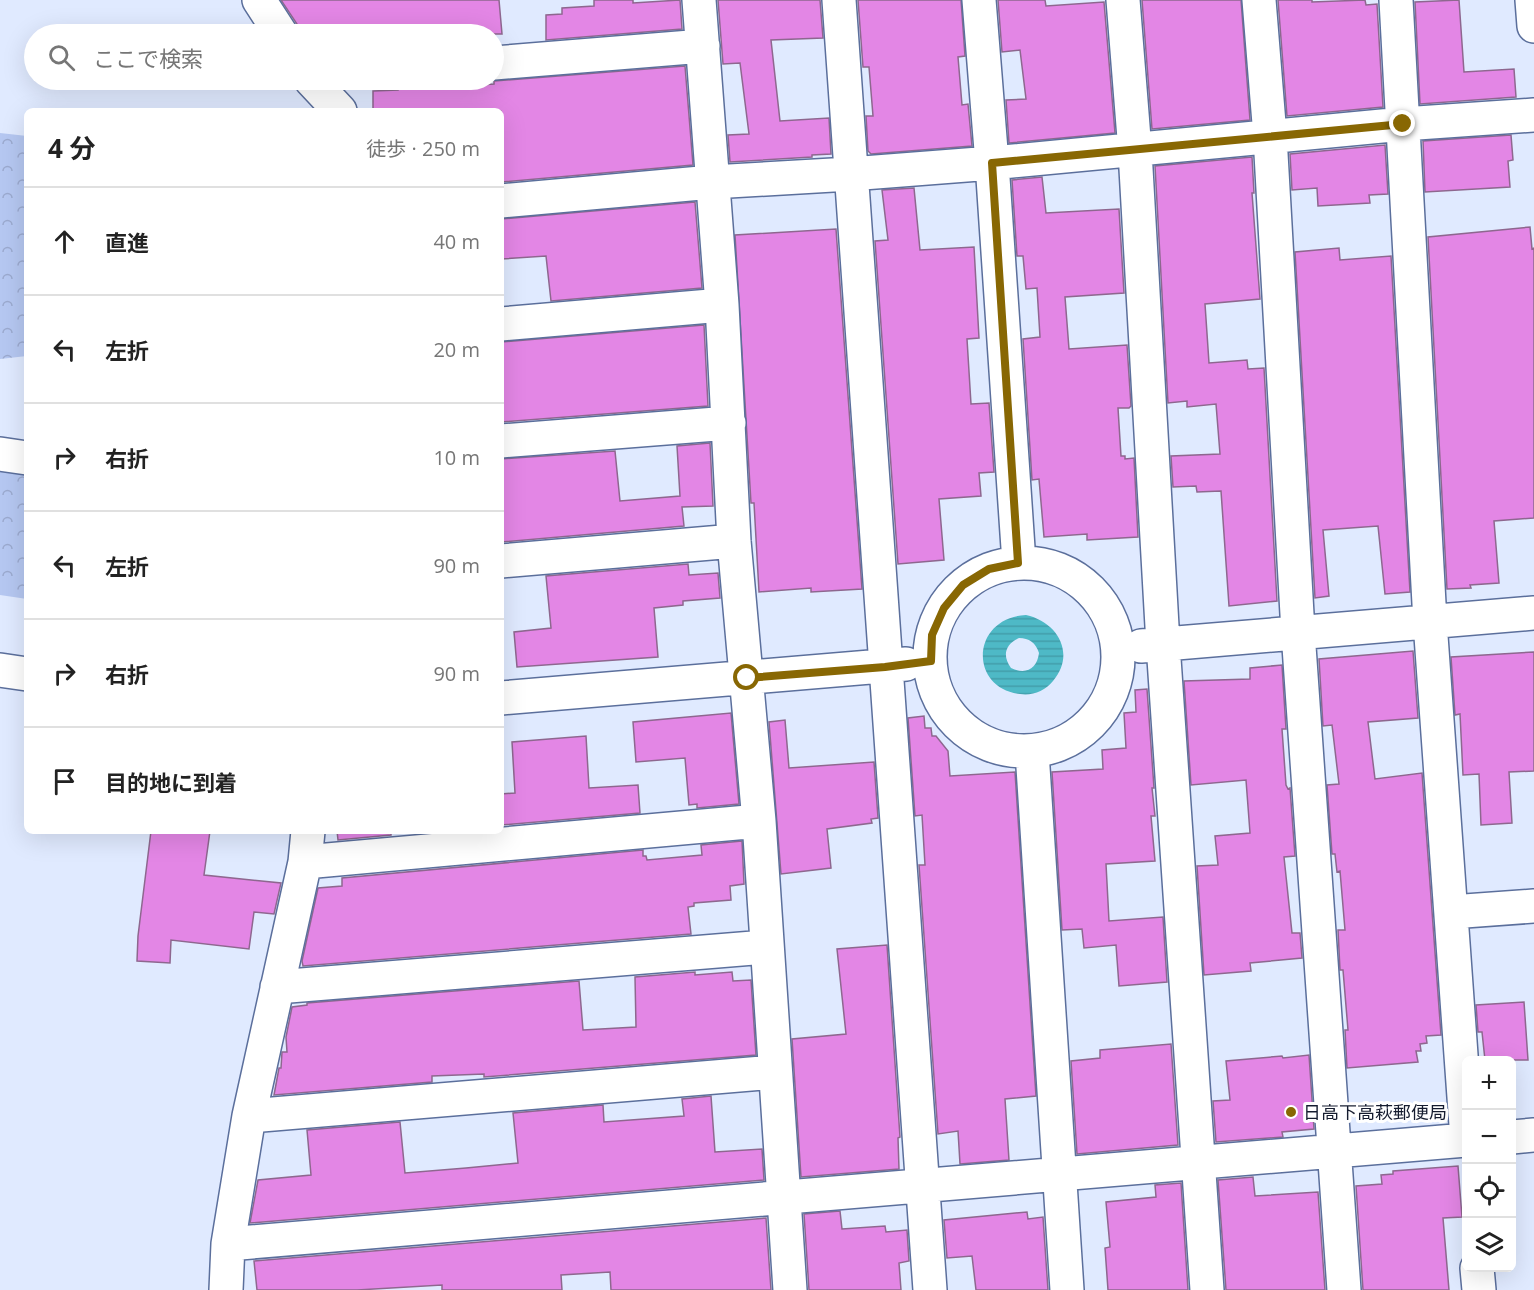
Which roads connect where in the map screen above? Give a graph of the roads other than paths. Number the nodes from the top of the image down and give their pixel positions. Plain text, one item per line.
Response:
1 (259, 0) edge
2 (699, 0) edge
3 (839, 0) edge
4 (979, 0) edge
5 (1123, 0) edge
6 (1259, 0) edge
7 (1396, 0) edge
8 (1532, 0) edge
9 (275, 24) edge
10 (1534, 26) edge
11 (702, 46) junction
12 (504, 62) edge
13 (320, 90) edge
14 (337, 108) edge
15 (1534, 115) edge
16 (1403, 124) junction
17 (1270, 136) junction
18 (1135, 151) junction
19 (992, 163) junction
20 (850, 174) junction
21 (712, 182) junction
22 (504, 201) edge
23 (722, 305) junction
24 (504, 324) edge
25 (729, 423) junction
26 (504, 441) edge
27 (0, 454) edge
28 (24, 458) edge
29 (734, 541) junction
30 (504, 561) edge
31 (1018, 563) junction
32 (1534, 613) edge
33 (1430, 621) junction
34 (1298, 633) junction
35 (1163, 644) junction
36 (1118, 648) junction
37 (931, 661) junction
38 (885, 667) junction
39 (0, 670) edge
40 (24, 674) edge
41 (747, 678) junction
42 (504, 698) edge
43 (1032, 752) junction
44 (759, 821) junction
45 (307, 847) edge
46 (1534, 906) edge
47 (1451, 912) junction
48 (766, 947) junction
49 (277, 987) junction
50 (775, 1072) junction
51 (1466, 1110) edge
52 (249, 1116) junction
53 (1534, 1135) edge
54 (1516, 1137) edge
55 (1462, 1140) edge
56 (1334, 1152) junction
57 (1197, 1163) junction
58 (1058, 1176) junction
59 (922, 1186) junction
60 (783, 1199) junction
61 (228, 1244) junction
62 (1477, 1272) edge
63 (226, 1290) edge
64 (790, 1290) edge
65 (930, 1290) edge
66 (1067, 1290) edge
67 (1207, 1290) edge
68 (1344, 1290) edge
69 (1479, 1290) edge

1 - 9 street
2 - 11 street
3 - 20 street
4 - 19 street
5 - 18 street
6 - 17 street
7 - 16 street
8 - 10 street
11 - 12 street
11 - 21 street
13 - 14 street
15 - 16 street
16 - 17 street
16 - 33 street
17 - 18 street
17 - 34 street
18 - 19 street
18 - 35 street
19 - 20 street
19 - 31 street
20 - 21 street
20 - 38 street
21 - 22 street
21 - 23 street
23 - 24 street
23 - 25 street
25 - 26 street
25 - 29 street
27 - 28 street
29 - 30 street
29 - 41 street
31 - 36 street
31 - 37 street
32 - 33 street
33 - 34 street
33 - 47 street
34 - 35 street
34 - 56 street
35 - 36 street
35 - 57 street
36 - 43 street
37 - 38 street
37 - 43 street
38 - 41 street
38 - 59 street
39 - 40 street
41 - 42 street
41 - 44 street
43 - 58 street
44 - 45 street
44 - 48 street
45 - 49 street
46 - 47 street
47 - 51 street
48 - 49 street
48 - 50 street
49 - 52 street
50 - 52 street
50 - 60 street
52 - 61 street
53 - 54 street
55 - 56 street
56 - 57 street
56 - 68 street
57 - 58 street
57 - 67 street
58 - 59 street
58 - 66 street
59 - 60 street
59 - 65 street
60 - 61 street
60 - 64 street
61 - 63 street
62 - 69 street

